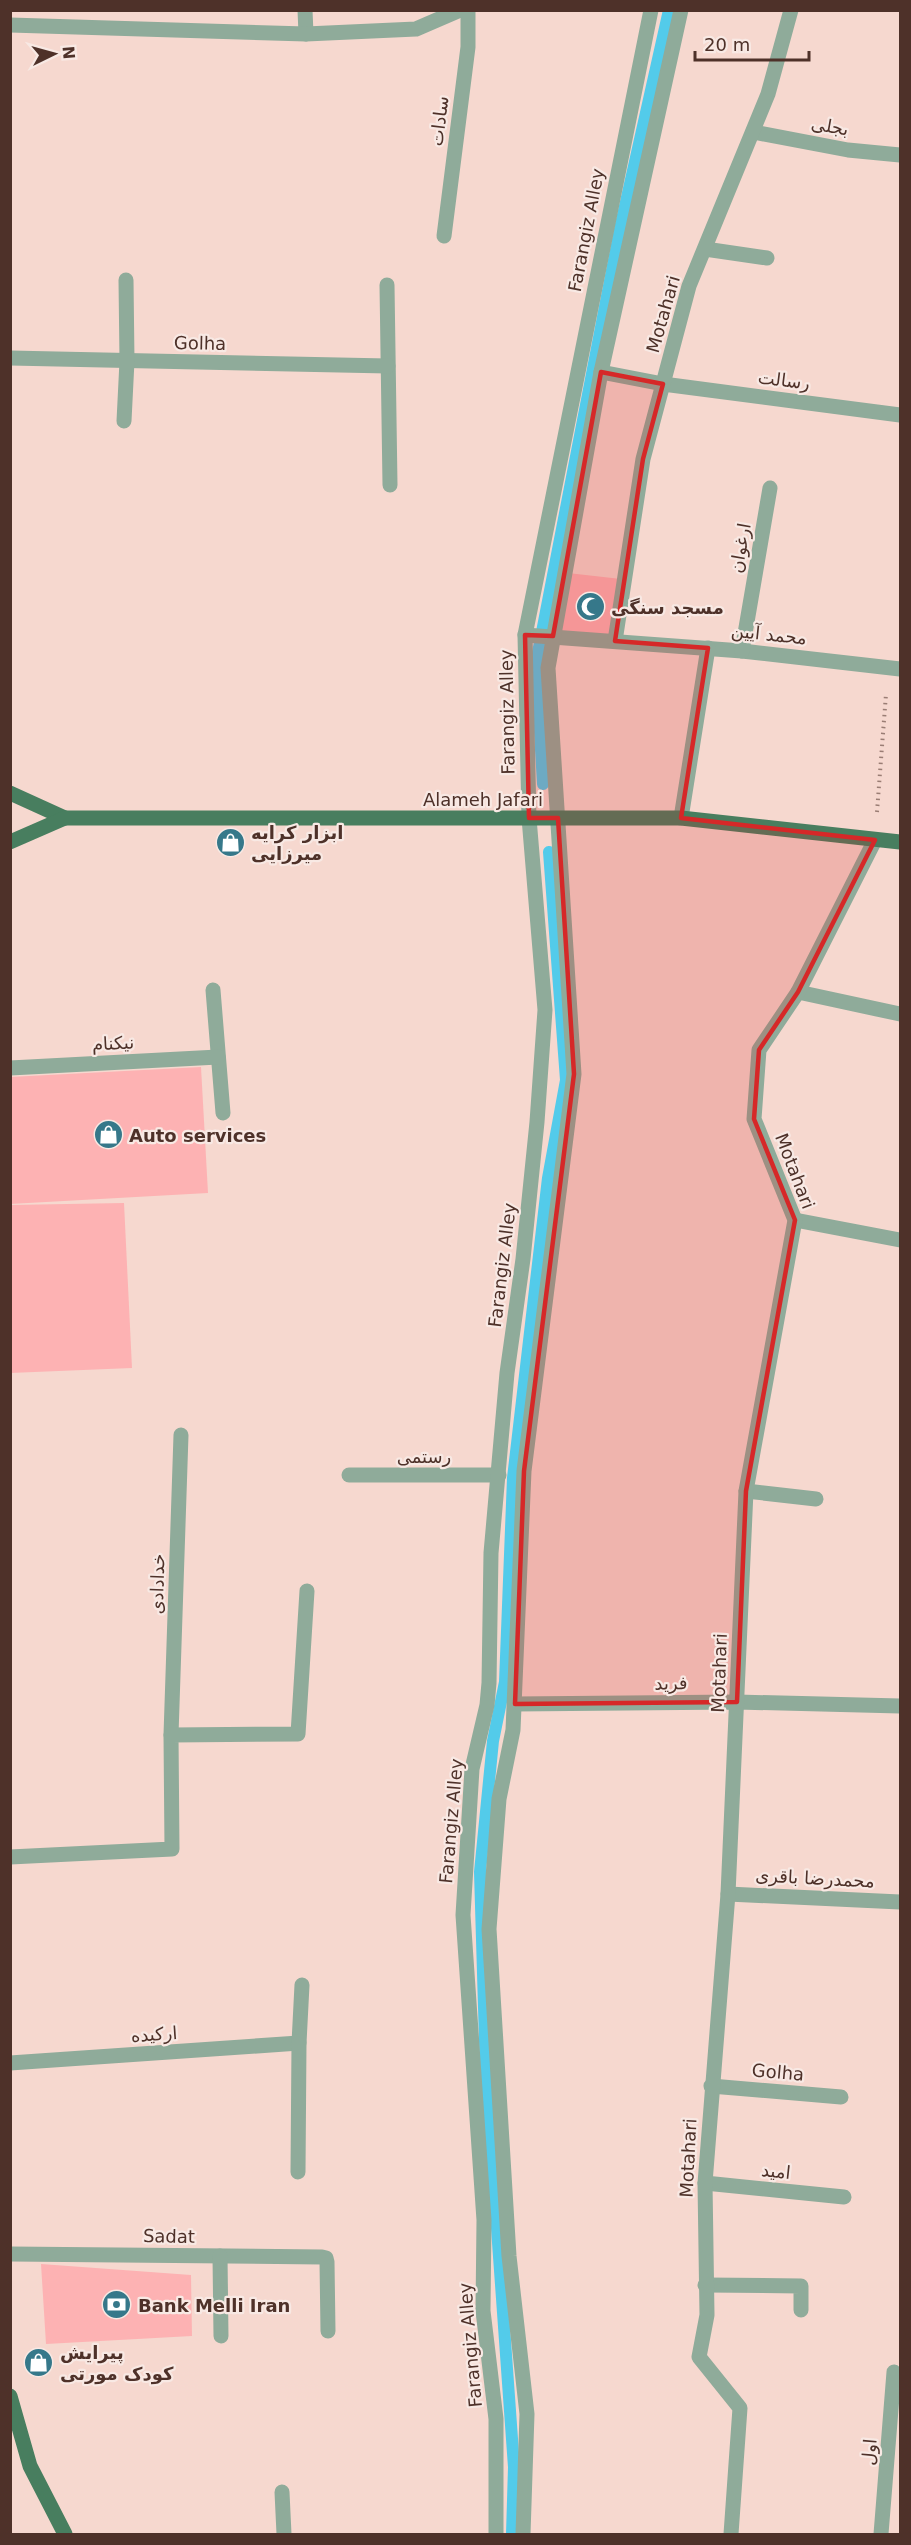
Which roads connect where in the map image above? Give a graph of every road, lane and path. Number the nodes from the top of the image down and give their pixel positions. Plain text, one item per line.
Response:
1 (305, 10) edge
2 (460, 10) edge
3 (468, 10) edge
4 (651, 10) edge
5 (681, 10) edge
6 (791, 10) edge
7 (10, 25) edge
8 (306, 34) junction
9 (753, 132) junction
10 (900, 155) edge
11 (444, 237) dead end
12 (705, 249) junction
13 (767, 258) dead end
14 (126, 280) dead end
15 (387, 285) dead end
16 (10, 358) edge
17 (127, 361) junction
18 (388, 366) junction
19 (601, 372) junction
20 (663, 384) junction
21 (900, 415) edge
22 (124, 421) dead end
23 (390, 485) dead end
24 (770, 488) dead end
25 (527, 635) junction
26 (551, 636) junction
27 (615, 641) junction
28 (708, 648) junction
29 (742, 651) junction
30 (894, 668) edge
31 (10, 793) edge
32 (65, 818) junction
33 (529, 818) junction
34 (558, 818) junction
35 (681, 818) junction
36 (875, 840) junction
37 (10, 842) edge
38 (900, 842) edge
39 (213, 990) dead end
40 (798, 992) junction
41 (900, 1014) edge
42 (218, 1058) junction
43 (10, 1068) edge
44 (223, 1113) dead end
45 (795, 1220) junction
46 (900, 1240) edge
47 (181, 1435) dead end
48 (349, 1475) dead end
49 (498, 1475) junction
50 (746, 1491) junction
51 (816, 1498) dead end
52 (307, 1591) dead end
53 (737, 1702) junction
54 (515, 1704) junction
55 (900, 1706) edge
56 (171, 1735) junction
57 (10, 1857) edge
58 (728, 1894) junction
59 (900, 1902) edge
60 (302, 1985) dead end
61 (299, 2043) junction
62 (10, 2063) edge
63 (711, 2086) junction
64 (840, 2097) dead end
65 (298, 2172) dead end
66 (705, 2183) junction
67 (844, 2197) dead end
68 (10, 2254) edge
69 (220, 2256) junction
70 (705, 2285) junction
71 (801, 2310) dead end
72 (328, 2331) dead end
73 (221, 2336) dead end
74 (894, 2372) dead end
75 (10, 2396) edge
76 (282, 2492) dead end
77 (735, 2534) edge
78 (65, 2535) edge
79 (284, 2535) edge
80 (496, 2535) edge
81 (523, 2535) edge
82 (882, 2535) edge

1 - 8 street
2 - 8 street
3 - 11 street, سادات
4 - 25 street, Farangiz Alley
5 - 19 street
6 - 9 street, Motahari
7 - 8 street
9 - 10 street, بجلی
9 - 12 street, Motahari
12 - 13 street
12 - 20 street, Motahari
14 - 17 street
15 - 18 street
16 - 17 street, Golha
17 - 18 street, Golha
17 - 22 street
18 - 23 street
19 - 20 street, رسالت
19 - 26 street
20 - 21 street, رسالت
20 - 27 street, Motahari
24 - 29 street, ارغوان
25 - 26 street, محمد آیین
25 - 33 street, Farangiz Alley
26 - 27 street, محمد آیین
26 - 34 street
27 - 28 street, محمد آیین
28 - 29 street, محمد آیین
28 - 35 street
29 - 30 street, محمد آیین
30 - 36 path
31 - 32 main road
32 - 33 main road, Alameh Jafari
32 - 37 main road
33 - 34 main road, Alameh Jafari
33 - 49 street, Farangiz Alley
34 - 35 main road, Alameh Jafari
34 - 54 street
35 - 36 main road, Alameh Jafari
36 - 38 main road, Alameh Jafari
36 - 40 street, Motahari
39 - 42 street
40 - 41 street
40 - 45 street, Motahari
42 - 43 street, نیکنام
42 - 44 street
45 - 46 street
45 - 50 street, Motahari
47 - 56 street, خدادادی
48 - 49 street, رستمی
49 - 80 street, Farangiz Alley
50 - 51 street
50 - 53 street, Motahari
52 - 56 street
53 - 54 street, فرید
53 - 55 street, فرید
53 - 58 street, Motahari
54 - 81 street
56 - 57 street, خدادادی
58 - 59 street, محمدرضا باقری
58 - 63 street, Motahari
60 - 61 street
61 - 62 street, ارکیده
61 - 65 street
63 - 64 street, Golha
63 - 66 street, Motahari
66 - 67 street, امید
66 - 70 street, Motahari
68 - 69 street, Sadat
69 - 72 street, Sadat
69 - 73 street
70 - 71 street
70 - 77 street, Motahari
74 - 82 street, اول
75 - 78 main road
76 - 79 street

